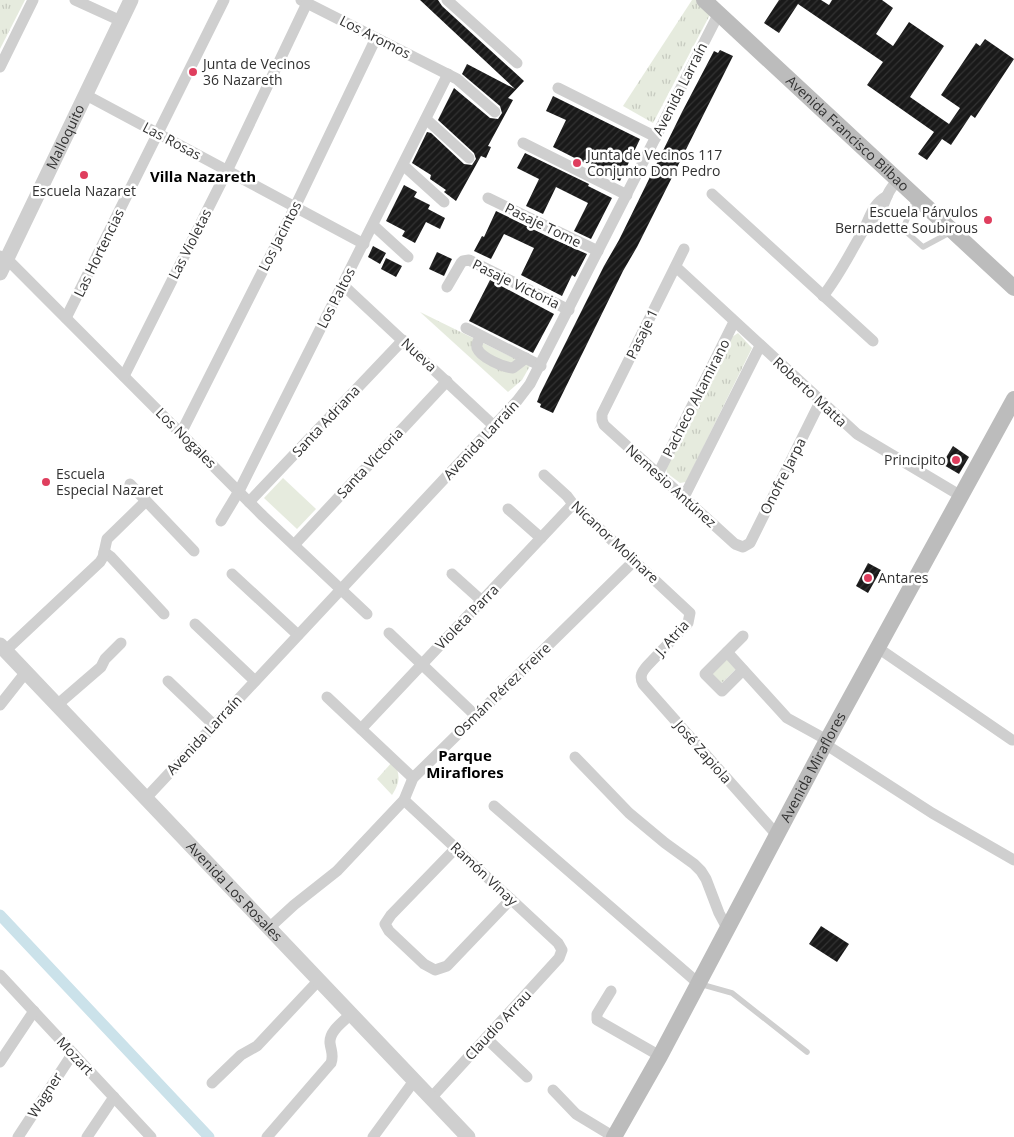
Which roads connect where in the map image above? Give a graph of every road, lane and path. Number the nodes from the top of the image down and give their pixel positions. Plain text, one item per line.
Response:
1 (33, 0) edge
2 (75, 0) edge
3 (131, 0) edge
4 (224, 0) edge
5 (448, 0) edge
6 (704, 0) edge
7 (304, 2) edge
8 (719, 13) junction
9 (121, 21) junction
10 (376, 38) junction
11 (517, 64) dead end
12 (0, 67) edge
13 (448, 74) junction
14 (558, 88) dead end
15 (86, 95) junction
16 (495, 112) dead end
17 (426, 119) junction
18 (157, 134) junction
19 (656, 137) junction
20 (523, 143) dead end
21 (469, 158) dead end
22 (403, 165) junction
23 (227, 171) junction
24 (897, 180) junction
25 (712, 194) dead end
26 (627, 195) junction
27 (488, 198) dead end
28 (916, 198) junction
29 (444, 202) dead end
30 (295, 207) junction
31 (373, 225) junction
32 (952, 231) junction
33 (364, 244) junction
34 (684, 249) dead end
35 (598, 252) junction
36 (3, 257) edge
37 (408, 257) dead end
38 (676, 267) junction
39 (0, 273) edge
40 (343, 285) junction
41 (447, 287) dead end
42 (1014, 288) edge
43 (823, 296) junction
44 (569, 310) junction
45 (66, 318) junction
46 (734, 322) junction
47 (466, 328) dead end
48 (481, 336) junction
49 (403, 340) junction
50 (872, 341) dead end
51 (760, 346) junction
52 (526, 358) junction
53 (541, 366) junction
54 (124, 376) junction
55 (447, 382) junction
56 (1014, 399) edge
57 (820, 402) junction
58 (602, 420) joint
59 (494, 426) junction
60 (181, 433) junction
61 (658, 474) junction
62 (544, 475) dead end
63 (130, 484) dead end
64 (239, 491) junction
65 (962, 496) junction
66 (684, 497) junction
67 (146, 501) junction
68 (249, 502) junction
69 (572, 504) junction
70 (508, 509) dead end
71 (222, 521) dead end
72 (541, 538) junction
73 (294, 545) junction
74 (743, 547) joint
75 (194, 551) dead end
76 (104, 552) junction
77 (634, 561) junction
78 (232, 574) dead end
79 (452, 574) dead end
80 (342, 589) junction
81 (482, 601) junction
82 (686, 609) joint
83 (164, 614) dead end
84 (368, 614) dead end
85 (195, 624) dead end
86 (389, 634) dead end
87 (298, 635) junction
88 (744, 636) dead end
89 (121, 643) dead end
90 (3, 648) edge
91 (878, 648) junction
92 (727, 652) junction
93 (422, 664) junction
94 (646, 666) joint
95 (743, 670) junction
96 (26, 672) junction
97 (168, 681) dead end
98 (256, 681) junction
99 (327, 697) dead end
100 (0, 705) edge
101 (57, 705) junction
102 (476, 716) junction
103 (214, 725) junction
104 (361, 729) junction
105 (1012, 740) dead end
106 (826, 742) junction
107 (575, 757) dead end
108 (414, 778) junction
109 (146, 798) junction
110 (404, 800) junction
111 (494, 806) dead end
112 (777, 835) junction
113 (456, 848) junction
114 (1014, 860) edge
115 (511, 899) junction
116 (269, 928) junction
117 (727, 928) junction
118 (562, 950) joint
119 (0, 975) edge
120 (319, 980) junction
121 (698, 983) junction
122 (611, 992) dead end
123 (34, 1011) junction
124 (351, 1014) junction
125 (486, 1038) junction
126 (807, 1052) dead end
127 (73, 1053) junction
128 (660, 1056) junction
129 (0, 1062) edge
130 (527, 1077) dead end
131 (414, 1081) junction
132 (212, 1083) dead end
133 (553, 1090) dead end
134 (114, 1097) junction
135 (430, 1098) junction
136 (18, 1137) edge
137 (87, 1137) edge
138 (150, 1137) edge
139 (267, 1137) edge
140 (373, 1137) edge
141 (468, 1137) edge
142 (614, 1137) edge

1 - 12 street
2 - 9 street
3 - 9 street, Malloquito
4 - 18 street, Las Hortencias
5 - 11 street
6 - 8 main road, Avenida Francisco Bilbao
7 - 10 street, Los Aromos
7 - 23 street, Las Violetas
8 - 19 street, Avenida Larraín
8 - 24 main road, Avenida Francisco Bilbao
9 - 15 street, Malloquito
10 - 13 street, Los Aromos
10 - 30 street, Los Jacintos
13 - 16 street, Los Aromos
13 - 17 street, Los Paltos
14 - 19 street
15 - 18 street, Las Rosas
15 - 36 street, Malloquito
17 - 21 street
17 - 22 street, Los Paltos
18 - 23 street, Las Rosas
18 - 45 street, Las Hortencias
19 - 26 street, Avenida Larraín
20 - 26 street
22 - 29 street
22 - 31 street, Los Paltos
23 - 30 street, Las Rosas
23 - 54 street, Las Violetas
24 - 28 main road, Avenida Francisco Bilbao
24 - 43 street
25 - 43 street
26 - 35 street, Avenida Larraín
27 - 35 street, Pasaje Tome
28 - 32 main road, Avenida Francisco Bilbao
28 - 32 lane
30 - 33 street, Las Rosas
30 - 60 street, Los Jacintos
31 - 33 street, Los Paltos
31 - 37 street
32 - 42 main road, Avenida Francisco Bilbao
33 - 40 street, Los Paltos
34 - 38 street, Pasaje 1
35 - 44 street, Avenida Larraín
36 - 39 street, Malloquito
36 - 45 street, Los Nogales
38 - 46 street, Roberto Matta
38 - 58 street, Pasaje 1
40 - 49 street, Nueva
40 - 64 street, Los Paltos
41 - 44 street, Pasaje Victoria
43 - 50 street
44 - 53 street, Avenida Larraín
45 - 54 street, Los Nogales
46 - 51 street, Roberto Matta
46 - 61 street, Pacheco Altamirano
47 - 48 street
48 - 52 street
48 - 52 street
49 - 55 street, Nueva
49 - 68 street, Santa Adriana
51 - 57 street, Roberto Matta
51 - 66 street
52 - 53 street
53 - 59 street, Avenida Larraín
54 - 60 street, Los Nogales
55 - 59 street, Nueva
55 - 73 street, Santa Victoria
56 - 65 main road, Avenida Miraflores
57 - 65 street, Roberto Matta
57 - 74 street, Onofre Jarpa
58 - 61 street, Nemesio Antúnez
59 - 80 street, Avenida Larraín
60 - 64 street, Los Nogales
61 - 66 street, Nemesio Antúnez
62 - 69 street, Nicanor Molinare
63 - 67 street
64 - 68 street, Los Nogales
64 - 71 street, Los Paltos
65 - 91 main road, Avenida Miraflores
66 - 74 street, Nemesio Antúnez
67 - 75 street
67 - 76 street
68 - 73 street, Los Nogales
69 - 72 street, Violeta Parra
69 - 77 street, Nicanor Molinare
70 - 72 street
72 - 81 street, Violeta Parra
73 - 80 street, Los Nogales
76 - 83 street
76 - 90 street
77 - 82 street, Nicanor Molinare
77 - 102 street, Osmán Pérez Freire
78 - 87 street
79 - 81 street
80 - 84 street, Los Nogales
80 - 87 street, Avenida Larraín
81 - 93 street, Violeta Parra
82 - 94 street, J. Atria
85 - 98 street
86 - 93 street
87 - 98 street, Avenida Larraín
88 - 92 street
89 - 101 street
90 - 96 street, Avenida Los Rosales
91 - 105 street
91 - 106 main road, Avenida Miraflores
92 - 95 street
92 - 95 street
93 - 102 street
93 - 104 street, Violeta Parra
94 - 112 street, José Zapiola
95 - 106 street
96 - 100 street
96 - 101 street, Avenida Los Rosales
97 - 103 street
98 - 103 street, Avenida Larraín
99 - 104 street
101 - 109 street, Avenida Los Rosales
102 - 108 street, Osmán Pérez Freire
103 - 109 street, Avenida Larraín
104 - 108 street
106 - 112 main road, Avenida Miraflores
106 - 114 street
107 - 117 street
108 - 110 street, Osmán Pérez Freire
109 - 116 street, Avenida Los Rosales
110 - 113 street, Ramón Vinay
110 - 116 street, Osmán Pérez Freire
111 - 121 street
112 - 117 main road, Avenida Miraflores
113 - 115 street, Ramón Vinay
113 - 115 street
115 - 118 street, Ramón Vinay
116 - 120 street, Avenida Los Rosales
117 - 121 main road, Avenida Miraflores
118 - 125 street, Claudio Arrau
119 - 123 street, Mozart
120 - 124 street, Avenida Los Rosales
120 - 132 street
121 - 126 lane
121 - 128 main road, Avenida Miraflores
122 - 128 street
123 - 127 street, Mozart
123 - 129 street
124 - 131 street, Avenida Los Rosales
124 - 139 street
125 - 130 street
125 - 135 street, Claudio Arrau
127 - 134 street, Mozart
127 - 136 street, Wagner
128 - 142 main road, Avenida Miraflores
131 - 135 street, Avenida Los Rosales
131 - 140 street
133 - 142 street
134 - 137 street
134 - 138 street, Mozart
135 - 141 street, Avenida Los Rosales

